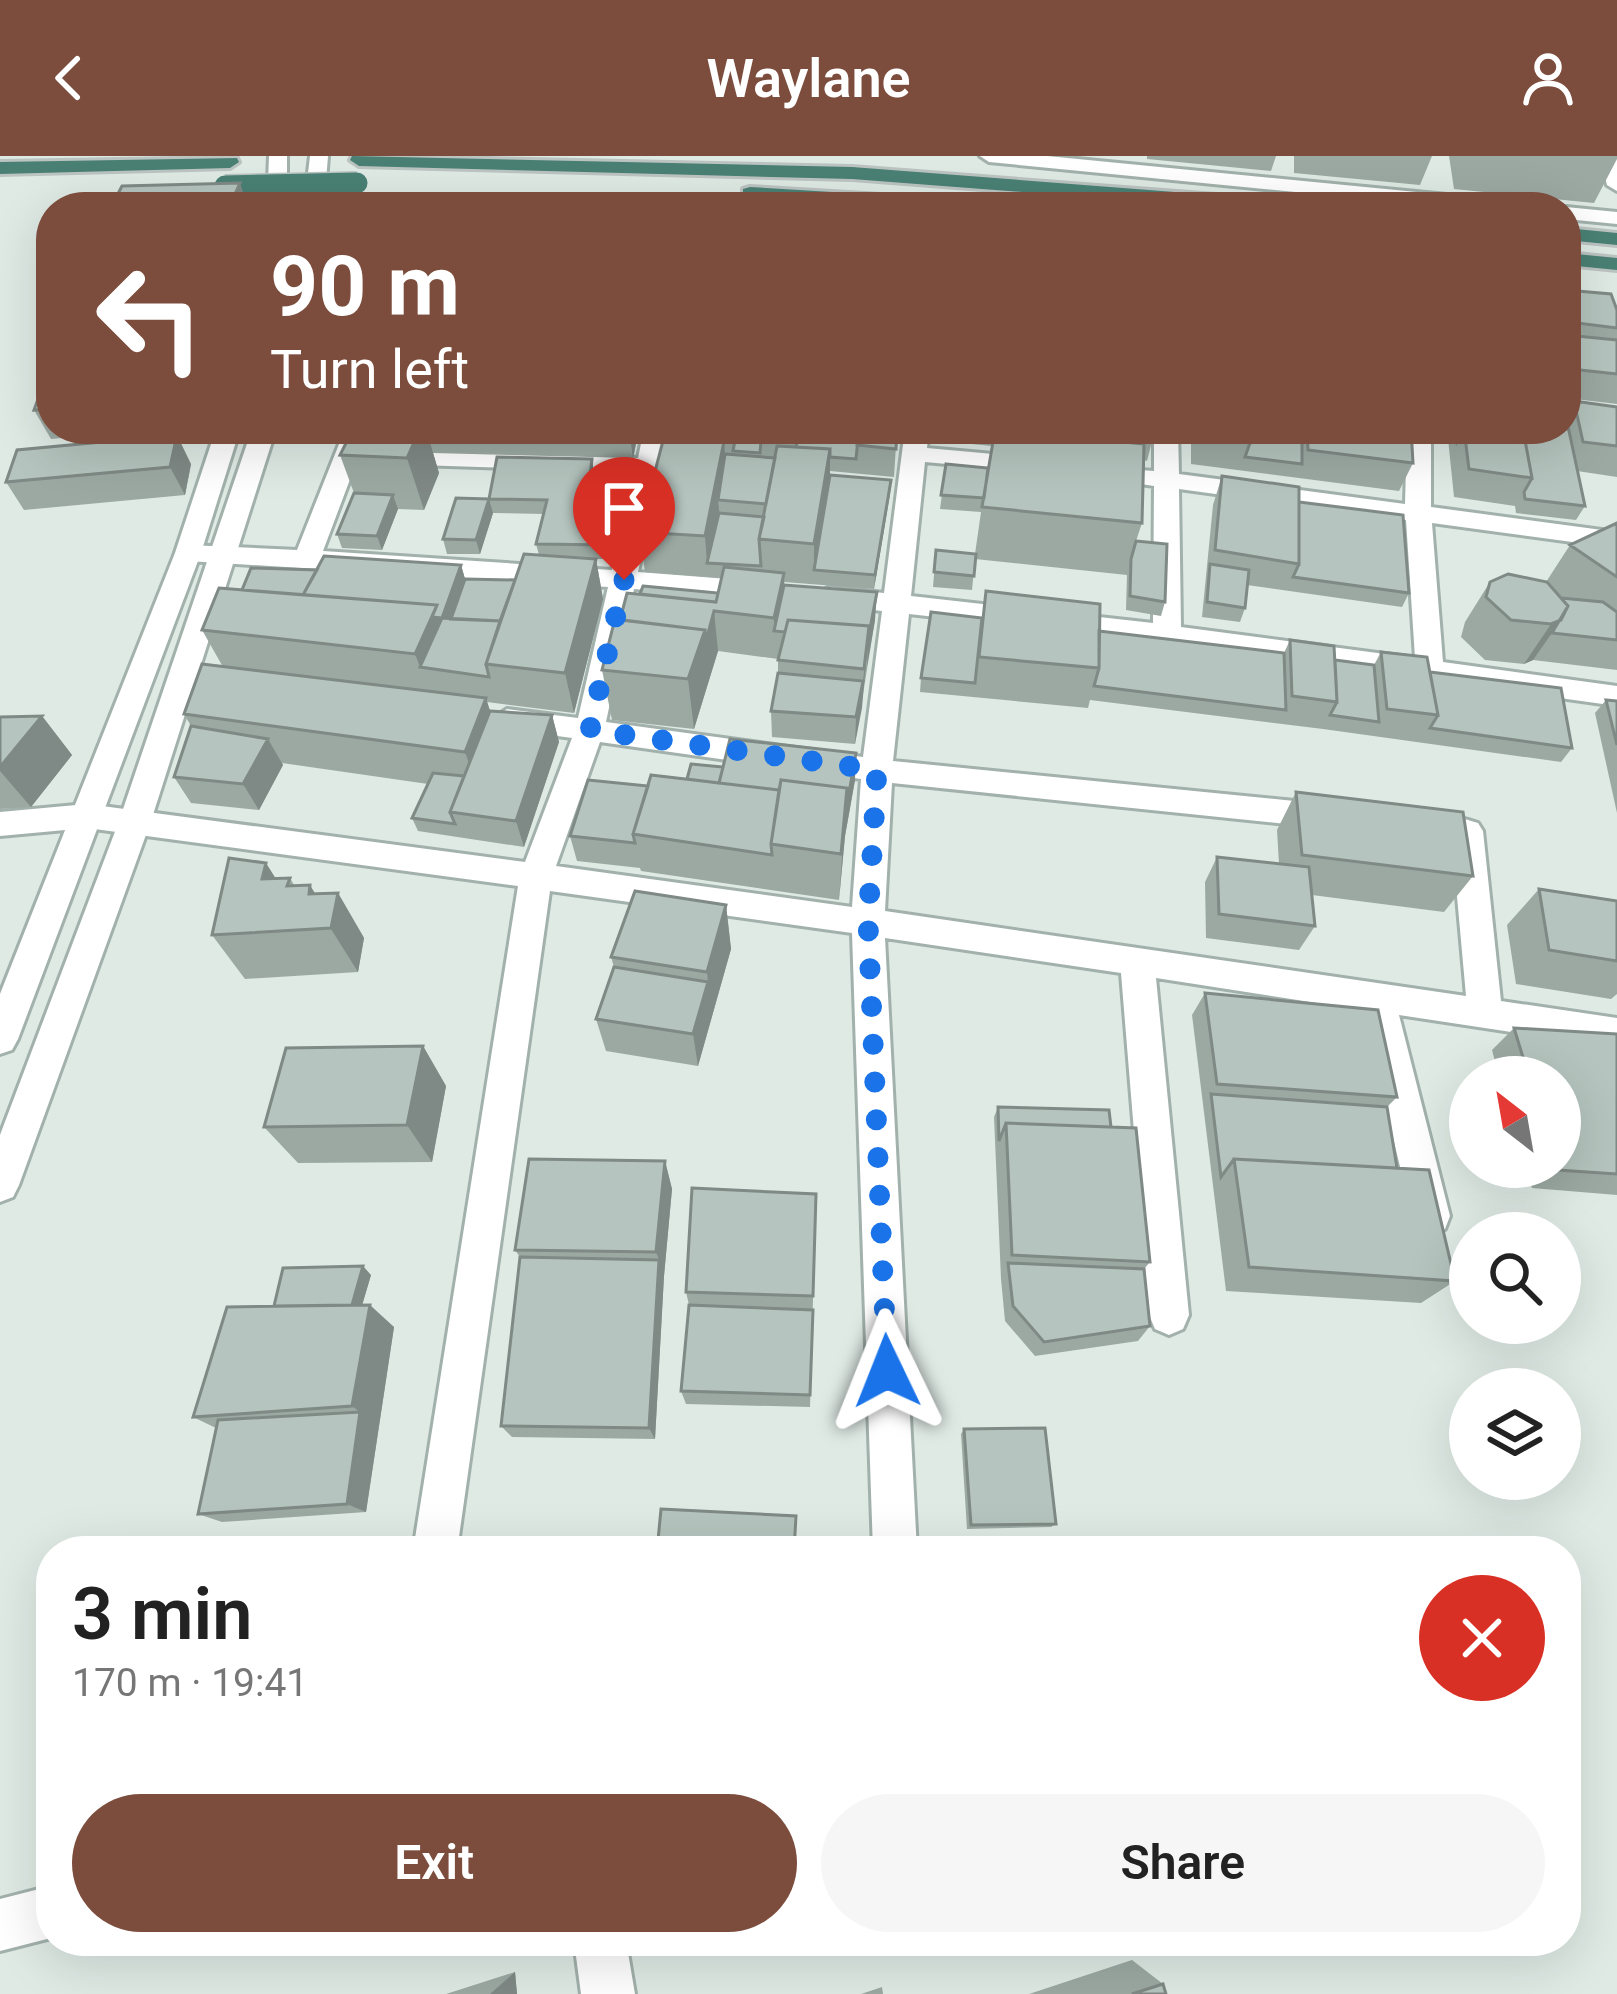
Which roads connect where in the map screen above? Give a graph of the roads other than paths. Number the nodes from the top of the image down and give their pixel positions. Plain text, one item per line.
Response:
1 (278, 156) edge
2 (319, 156) edge
3 (989, 156) edge
4 (1609, 156) edge
5 (0, 168) edge
6 (1617, 185) edge
7 (202, 187) edge
8 (277, 192) edge
9 (315, 192) edge
10 (733, 192) edge
11 (1104, 192) edge
12 (1356, 192) edge
13 (1581, 214) edge
14 (1617, 218) edge
15 (1581, 235) edge
16 (1617, 238) edge
17 (1581, 260) edge
18 (1617, 264) edge
19 (222, 444) edge
20 (259, 444) edge
21 (352, 444) edge
22 (652, 444) edge
23 (1167, 444) edge
24 (1419, 444) edge
25 (347, 455) junction
26 (907, 464) edge
27 (647, 465) junction
28 (691, 469) edge
29 (1168, 477) junction
30 (1418, 512) junction
31 (1617, 540) edge
32 (188, 553) junction
33 (225, 553) junction
34 (307, 558) junction
35 (624, 580) junction
36 (898, 601) junction
37 (1167, 634) junction
38 (1430, 671) junction
39 (1617, 696) edge
40 (477, 716) edge
41 (590, 730) junction
42 (877, 770) junction
43 (87, 816) junction
44 (135, 820) junction
45 (0, 824) edge
46 (535, 879) junction
47 (868, 922) junction
48 (1137, 962) junction
49 (1378, 998) junction
50 (1485, 1014) junction
51 (1617, 1033) edge
52 (0, 1039) edge
53 (0, 1185) edge
54 (1441, 1258) edge
55 (1169, 1315) dead end
56 (437, 1536) edge
57 (894, 1536) edge
58 (36, 1916) edge
59 (0, 1924) edge
60 (602, 1956) edge
61 (608, 1994) edge

1 - 8 street
2 - 9 street
3 - 12 street
4 - 6 street
5 - 11 highway
7 - 10 highway, bridge
13 - 14 street
15 - 16 highway
17 - 18 highway
19 - 32 street
20 - 33 street
21 - 25 street
22 - 27 street
23 - 29 street
24 - 30 street
25 - 27 street
25 - 34 street
26 - 29 street
26 - 36 street
27 - 28 street
27 - 35 street
29 - 30 street
29 - 37 street
30 - 31 street
30 - 38 street
32 - 33 street
32 - 43 street
33 - 34 street
33 - 44 street
34 - 35 street
35 - 36 street
35 - 41 street
36 - 37 street
36 - 42 street
37 - 38 street
38 - 39 street
40 - 41 street
41 - 42 street
41 - 46 street
42 - 47 street
42 - 50 street
43 - 44 street
43 - 45 street
43 - 52 street
44 - 46 street
44 - 53 street
46 - 47 street
46 - 56 street
47 - 48 street
47 - 57 street
48 - 49 street
48 - 55 street
49 - 50 street
49 - 54 street
50 - 51 street
58 - 59 street
60 - 61 street

